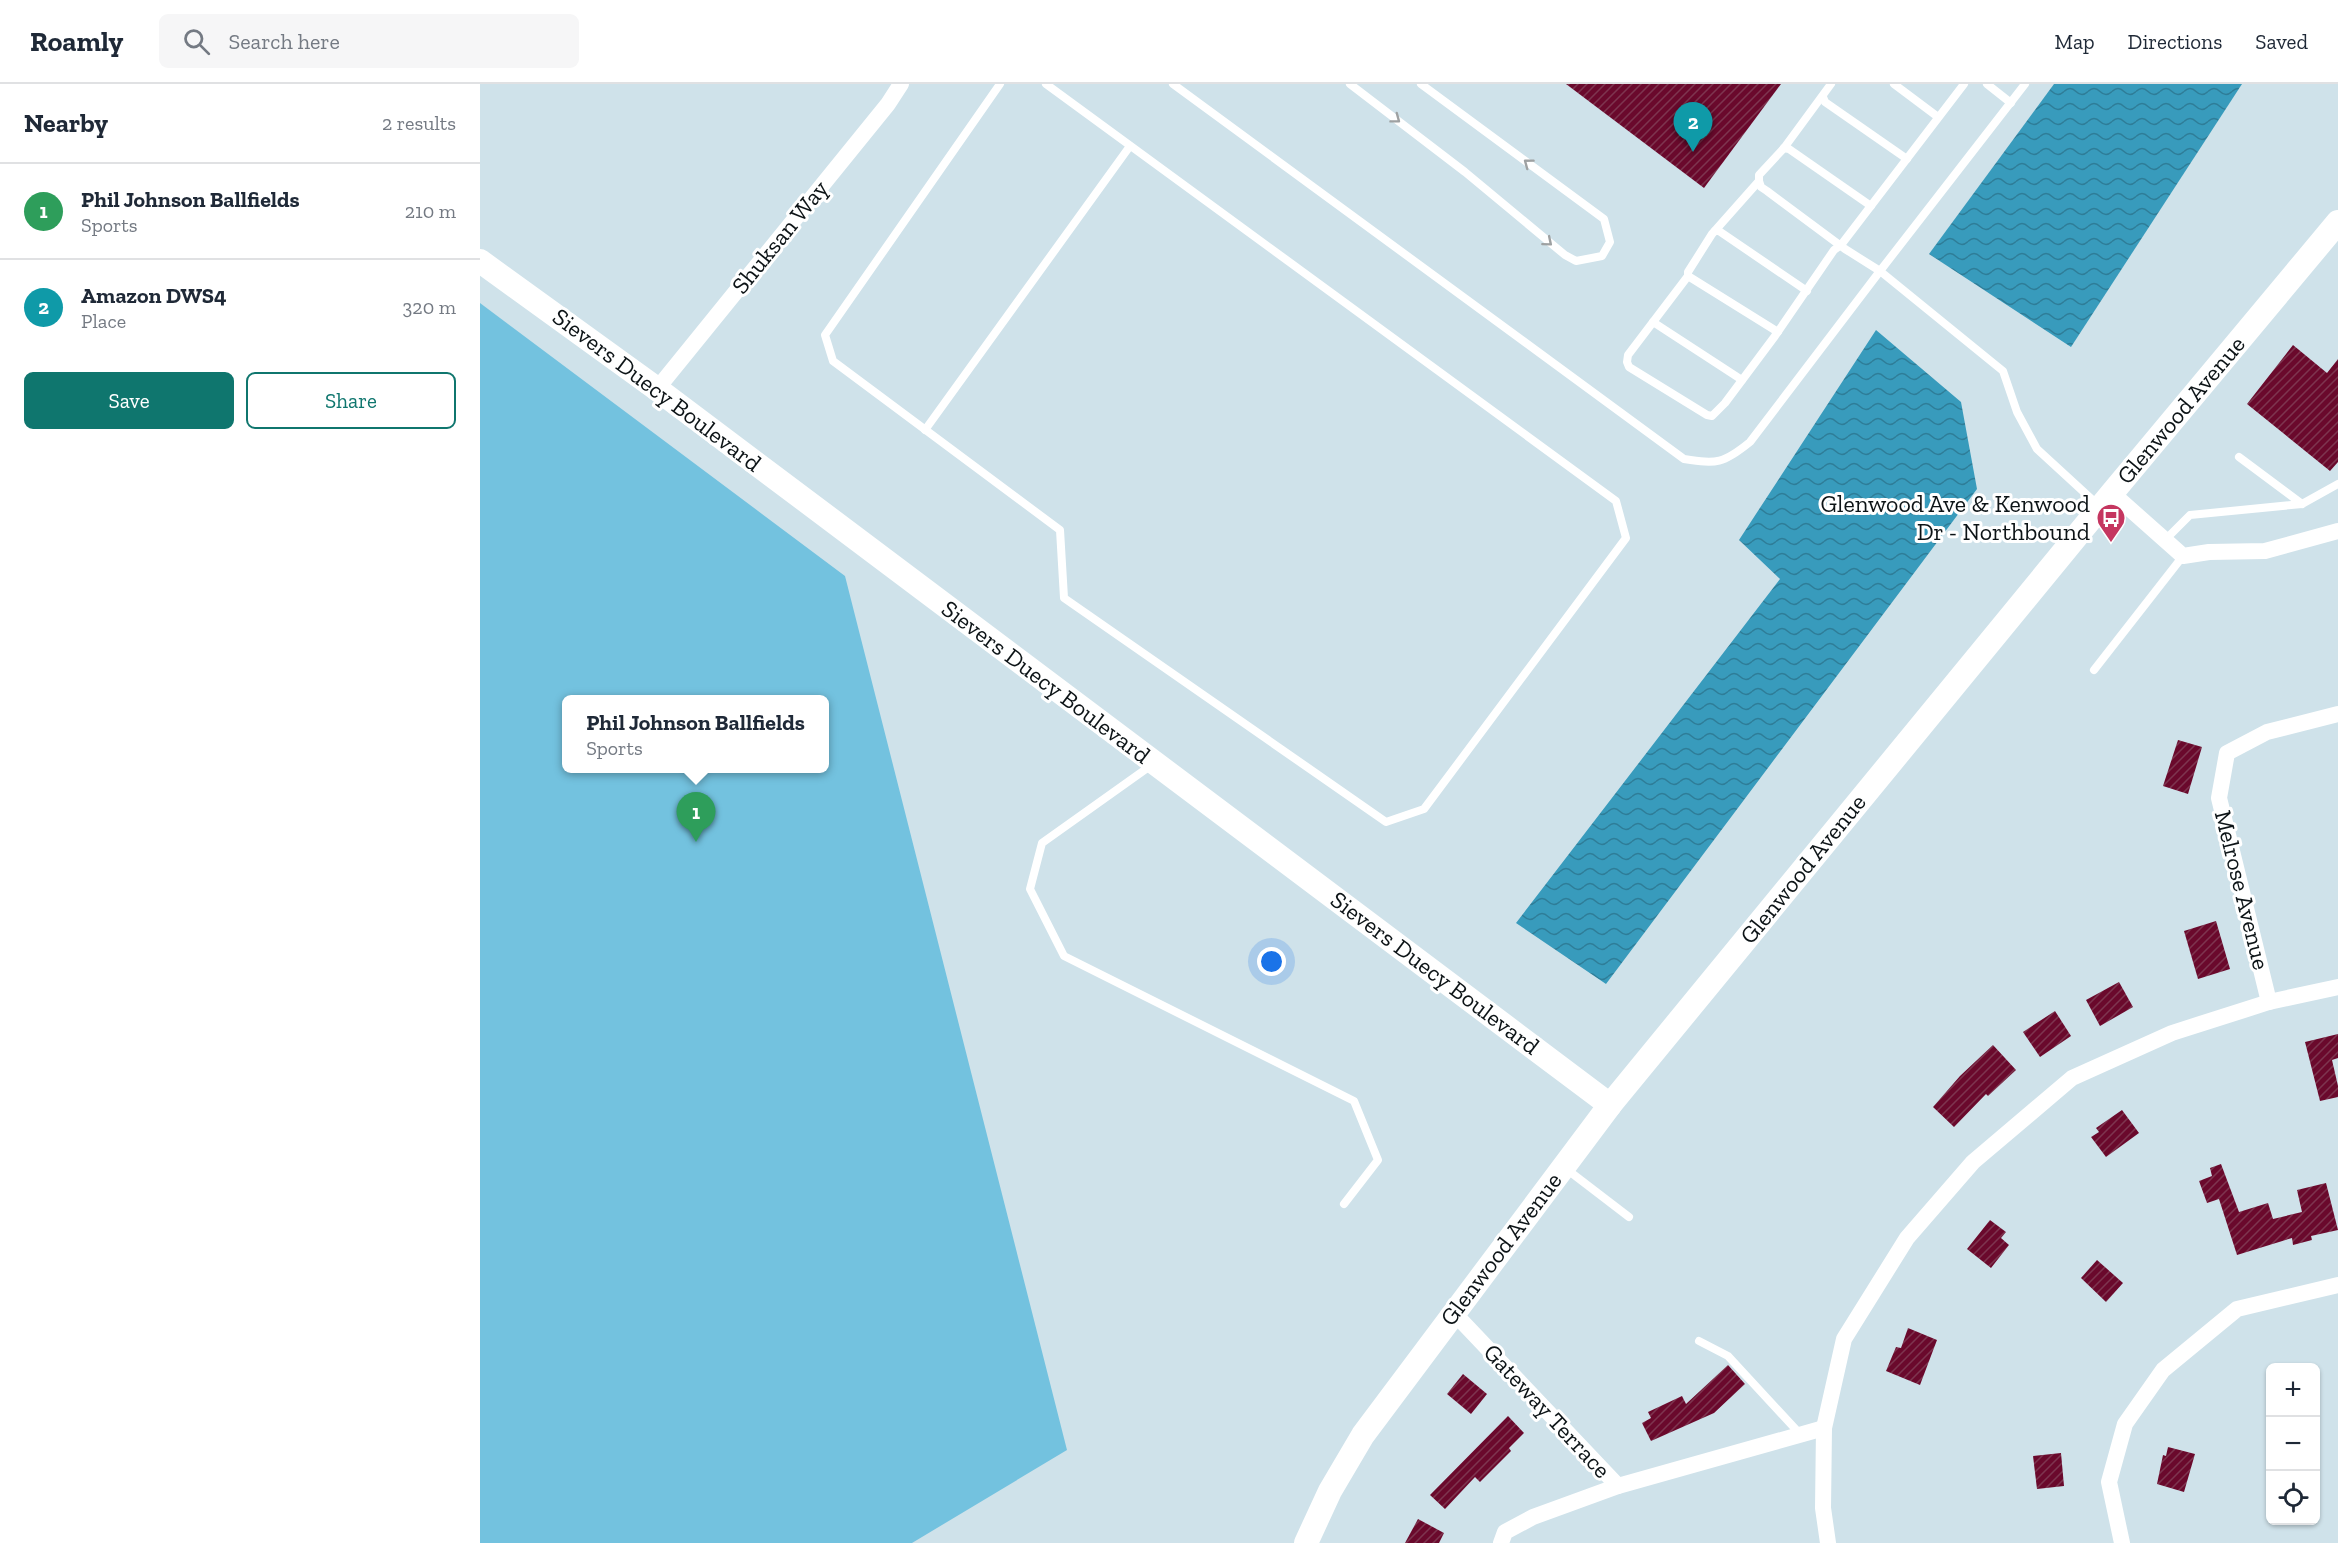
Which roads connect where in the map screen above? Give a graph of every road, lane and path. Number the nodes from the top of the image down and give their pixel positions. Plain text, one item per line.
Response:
1 (901, 84) edge
2 (1000, 84) edge
3 (1046, 84) edge
4 (1173, 84) edge
5 (1350, 84) edge
6 (1421, 84) edge
7 (1831, 84) edge
8 (1894, 84) edge
9 (1964, 84) edge
10 (1987, 84) edge
11 (2025, 84) edge
12 (1823, 97) junction
13 (2010, 103) junction
14 (1938, 117) junction
15 (1130, 146) junction
16 (1784, 148) junction
17 (1907, 159) junction
18 (1759, 181) junction
19 (1871, 206) junction
20 (2338, 222) edge
21 (1715, 231) junction
22 (1841, 245) junction
23 (480, 261) edge
24 (1880, 271) junction
25 (1689, 276) junction
26 (1807, 291) junction
27 (1653, 322) junction
28 (1778, 332) junction
29 (1742, 380) junction
30 (657, 390) junction
31 (925, 430) junction
32 (2239, 457) dead end
33 (2338, 484) edge
34 (2106, 500) junction
35 (2302, 504) junction
36 (2338, 531) edge
37 (2165, 540) junction
38 (2183, 556) junction
39 (2094, 670) dead end
40 (2338, 714) edge
41 (1154, 763) junction
42 (2338, 987) edge
43 (2269, 1002) junction
44 (1610, 1105) junction
45 (1563, 1166) junction
46 (1344, 1203) dead end
47 (1629, 1217) dead end
48 (2338, 1285) edge
49 (1454, 1312) junction
50 (1699, 1341) dead end
51 (1824, 1428) junction
52 (1801, 1435) junction
53 (1618, 1486) junction
54 (1306, 1543) edge
55 (1501, 1543) edge
56 (1828, 1543) edge
57 (2122, 1543) edge

1 - 30 street, Shuksan Way
2 - 31 lane
3 - 15 lane
4 - 24 lane
5 -> 6 lane
7 - 12 lane
8 - 14 lane
9 - 14 lane
10 - 13 lane
11 - 13 lane
12 - 16 lane
12 - 17 lane
13 - 24 lane
14 - 17 lane
15 - 31 lane
15 - 31 lane
16 - 18 lane
16 - 19 lane
17 - 19 lane
18 - 21 lane
18 - 22 lane
19 - 22 lane
20 - 34 street, Glenwood Avenue
21 - 25 lane
21 - 26 lane
22 - 24 lane
22 - 26 lane
23 - 30 street, Sievers Duecy Boulevard
24 - 34 lane
25 - 27 lane
25 - 28 lane
26 - 28 lane
27 - 29 lane
27 - 29 lane
28 - 29 lane
30 - 41 street, Sievers Duecy Boulevard
32 - 35 lane
33 - 35 lane
34 - 37 street
34 - 44 street, Glenwood Avenue
35 - 37 lane
36 - 38 street
37 - 38 street
38 - 39 lane
40 - 43 street, Melrose Avenue
41 - 44 street, Sievers Duecy Boulevard
41 - 46 lane
42 - 43 street
43 - 51 street
44 - 45 street, Glenwood Avenue
45 - 47 lane
45 - 49 street, Glenwood Avenue
48 - 57 street
49 - 53 street, Gateway Terrace
49 - 54 street, Glenwood Avenue
50 - 52 lane
51 - 52 street, Gateway Terrace
51 - 56 street
52 - 53 street, Gateway Terrace
53 - 55 street

